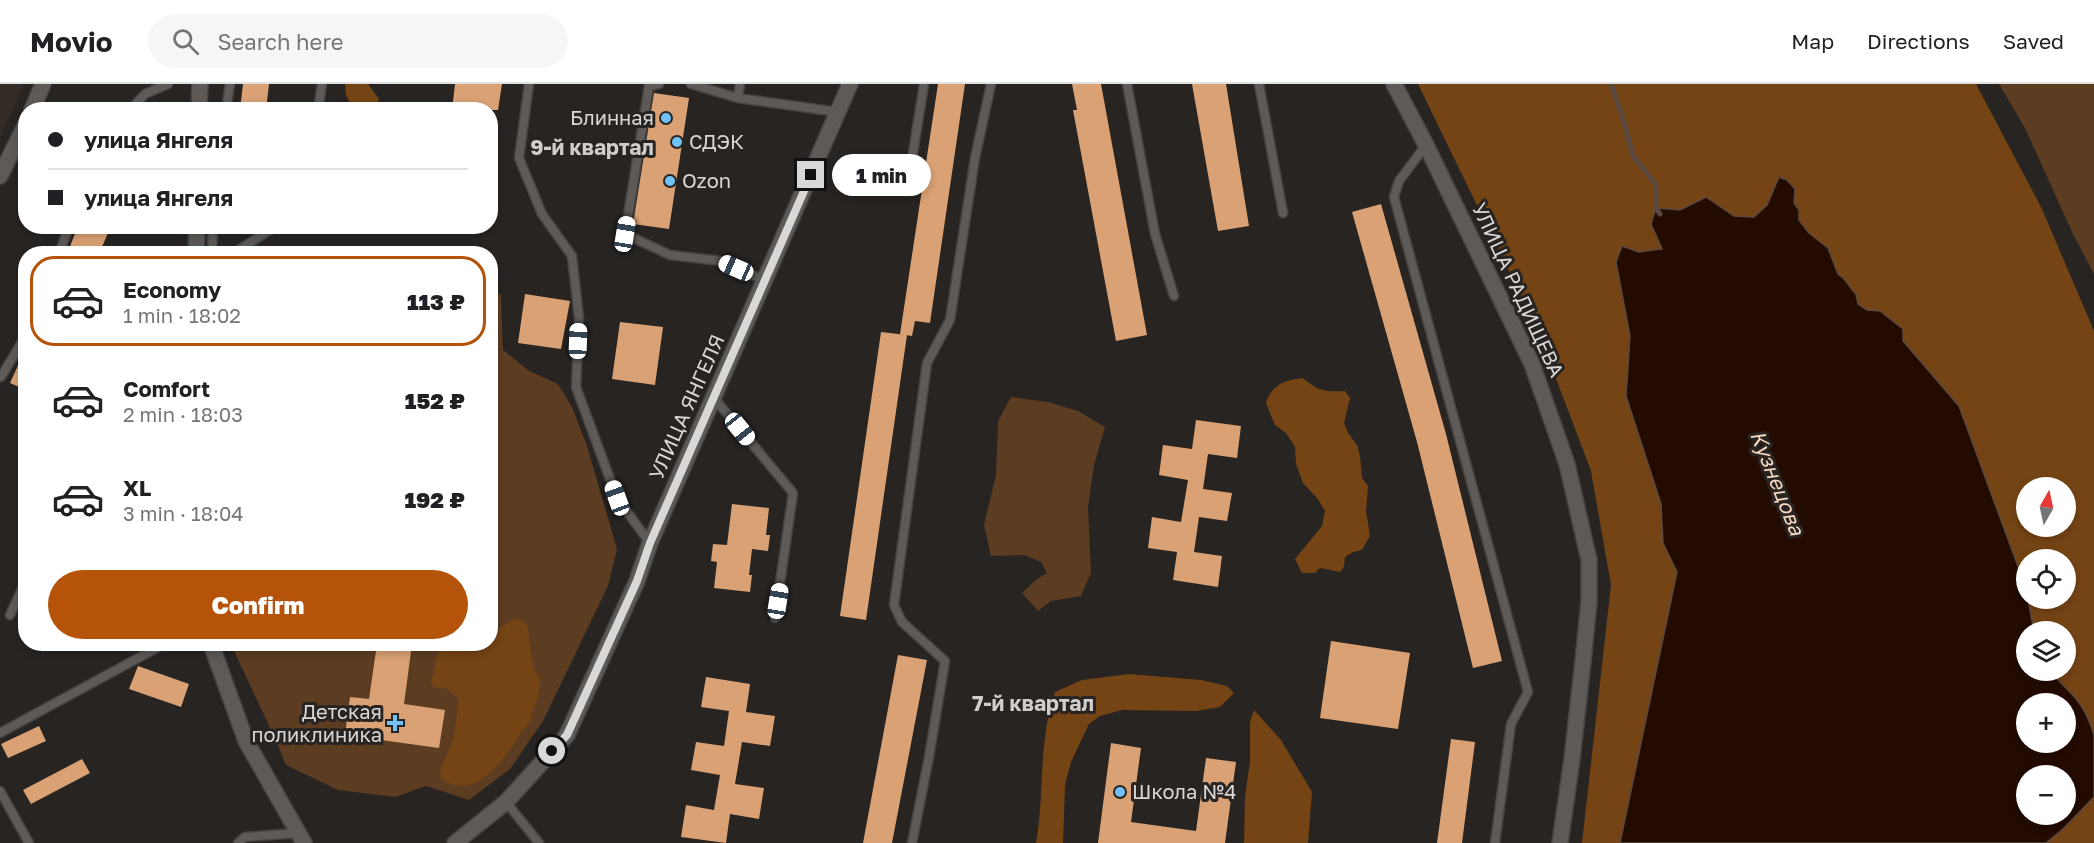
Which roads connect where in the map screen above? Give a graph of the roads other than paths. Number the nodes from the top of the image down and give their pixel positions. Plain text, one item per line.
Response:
1 (44, 84) edge
2 (168, 84) edge
3 (200, 84) edge
4 (230, 84) edge
5 (322, 84) edge
6 (529, 84) edge
7 (659, 84) edge
8 (691, 84) edge
9 (740, 84) edge
10 (850, 84) edge
11 (924, 84) edge
12 (991, 84) edge
13 (1126, 84) edge
14 (1259, 84) edge
15 (1394, 84) edge
16 (738, 98) junction
17 (36, 102) edge
18 (138, 102) edge
19 (199, 102) edge
20 (227, 102) edge
21 (319, 102) edge
22 (838, 112) junction
23 (18, 140) edge
24 (1426, 145) junction
25 (0, 176) edge
26 (907, 191) dead end
27 (1283, 213) dead end
28 (264, 234) edge
29 (245, 246) edge
30 (766, 282) junction
31 (1174, 296) dead end
32 (18, 349) edge
33 (2, 377) edge
34 (714, 398) junction
35 (650, 543) junction
36 (18, 598) edge
37 (10, 615) dead end
38 (775, 618) dead end
39 (151, 651) edge
40 (214, 651) edge
41 (0, 733) edge
42 (0, 791) edge
43 (506, 802) junction
44 (301, 838) edge
45 (29, 843) edge
46 (238, 843) edge
47 (455, 843) edge
48 (539, 843) edge
49 (912, 843) edge
50 (1496, 843) edge
51 (1560, 843) edge

1 - 17 street
2 - 18 lane
3 - 19 street
4 - 20 lane
5 - 21 lane
6 - 35 lane
7 - 30 lane
8 - 16 lane
9 - 16 lane
10 - 22 street, УЛИЦА ЯНГЕЛЯ
11 - 26 lane
12 - 49 lane
13 - 31 lane
14 - 27 lane
15 - 24 street, УЛИЦА РАДИЩЕВА
16 - 22 lane
22 - 30 street, УЛИЦА ЯНГЕЛЯ
23 - 25 street
24 - 50 lane
24 - 51 street, УЛИЦА РАДИЩЕВА
28 - 29 lane
30 - 34 street, УЛИЦА ЯНГЕЛЯ
32 - 33 lane
34 - 35 street, УЛИЦА ЯНГЕЛЯ
34 - 38 lane
35 - 43 street, УЛИЦА ЯНГЕЛЯ
36 - 37 lane
39 - 41 lane
40 - 44 street
42 - 45 lane
43 - 47 street, УЛИЦА ЯНГЕЛЯ
43 - 48 lane
44 - 46 lane

